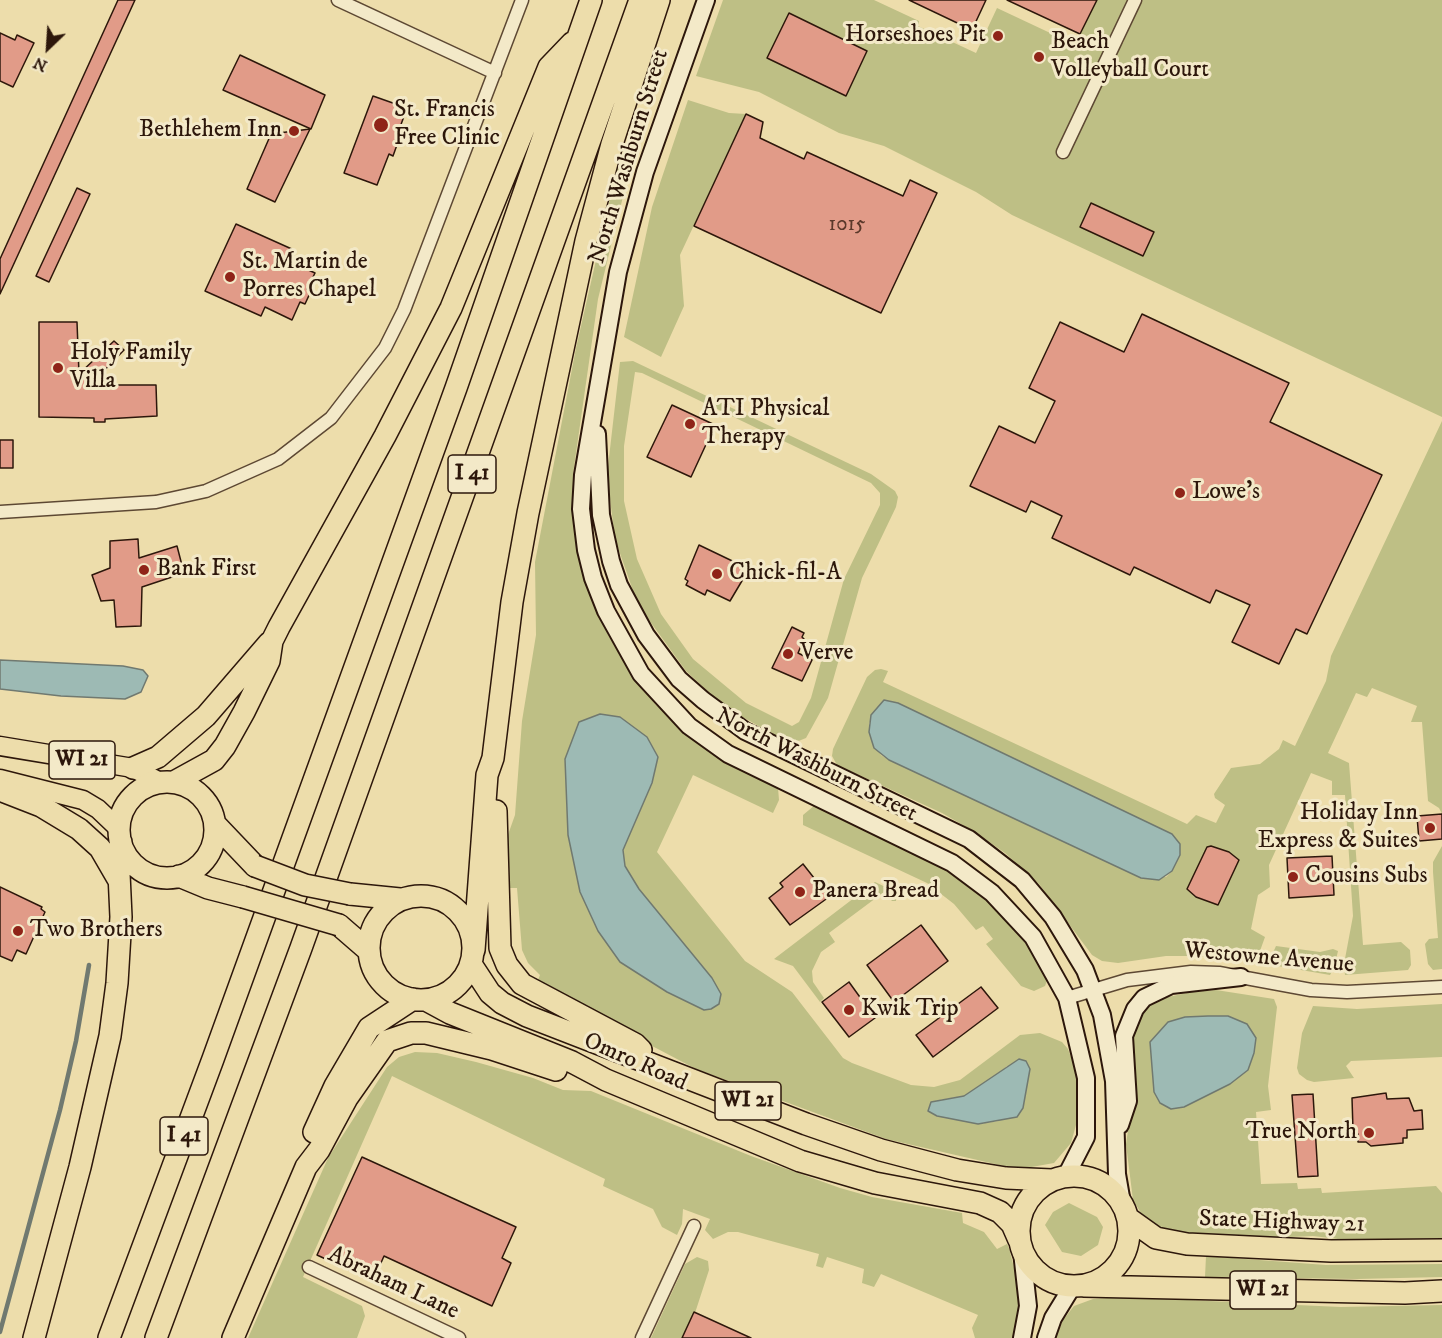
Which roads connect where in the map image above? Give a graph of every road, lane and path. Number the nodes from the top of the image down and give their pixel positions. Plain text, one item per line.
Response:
1 (338, 0) edge
2 (522, 0) edge
3 (591, 0) edge
4 (640, 0) edge
5 (659, 0) edge
6 (706, 0) edge
7 (1135, 0) edge
8 (578, 37) junction
9 (495, 73) junction
10 (1063, 152) dead end
11 (596, 400) junction
12 (0, 512) edge
13 (272, 640) junction
14 (0, 746) edge
15 (493, 758) junction
16 (133, 768) junction
17 (0, 779) edge
18 (167, 782) junction
19 (0, 790) edge
20 (215, 824) junction
21 (120, 836) junction
22 (179, 876) junction
23 (119, 879) junction
24 (400, 899) junction
25 (369, 951) junction
26 (472, 957) junction
27 (1241, 977) junction
28 (1442, 987) edge
29 (1094, 989) junction
30 (1067, 998) junction
31 (420, 1000) junction
32 (655, 1063) junction
33 (606, 1080) junction
34 (1117, 1131) junction
35 (306, 1167) junction
36 (1059, 1178) junction
37 (1125, 1210) junction
38 (694, 1226) dead end
39 (1021, 1246) junction
40 (1442, 1250) edge
41 (309, 1267) dead end
42 (1078, 1286) junction
43 (1442, 1291) edge
44 (34, 1338) edge
45 (109, 1338) edge
46 (156, 1338) edge
47 (233, 1338) edge
48 (459, 1338) edge
49 (642, 1338) edge
50 (1022, 1338) edge
51 (1046, 1338) edge

1 - 9 street
2 - 9 street
3 - 8 highway, I 41
4 - 46 highway, I 41
5 - 15 highway
6 - 11 street, North Washburn Street
7 - 10 street
8 - 13 highway
8 - 45 highway, I 41
9 - 12 street
11 - 29 street, North Washburn Street
11 - 30 street, North Washburn Street
13 - 16 highway
13 - 18 highway
14 - 16 main road, WI 21
15 - 26 highway
15 - 32 highway
16 - 18 main road, WI 21
17 - 21 main road, WI 21
18 - 20 highway
18 - 21 highway
19 - 23 highway
20 - 22 highway
20 - 24 highway, bridge
21 - 22 highway
21 - 23 highway
22 - 25 highway, bridge
23 - 44 highway
24 - 25 highway
24 - 26 highway
25 - 31 highway
26 - 31 highway
26 - 32 highway, Omro Road / WI 21
27 - 28 street, Westowne Avenue
27 - 29 street, Westowne Avenue
27 - 34 street
29 - 30 street, Westowne Avenue
29 - 34 street
30 - 36 street
31 - 33 highway, Omro Road / WI 21
31 - 35 highway
32 - 36 highway, Omro Road / WI 21
33 - 35 highway
33 - 39 highway, Omro Road / WI 21
34 - 37 street
35 - 47 highway
36 - 37 highway
36 - 39 highway
37 - 40 highway, State Highway 21 / WI 21
37 - 42 highway
38 - 49 street
39 - 42 highway
39 - 50 street, Omro Road
41 - 48 street, Abraham Lane
42 - 43 highway, WI 21
42 - 51 street

